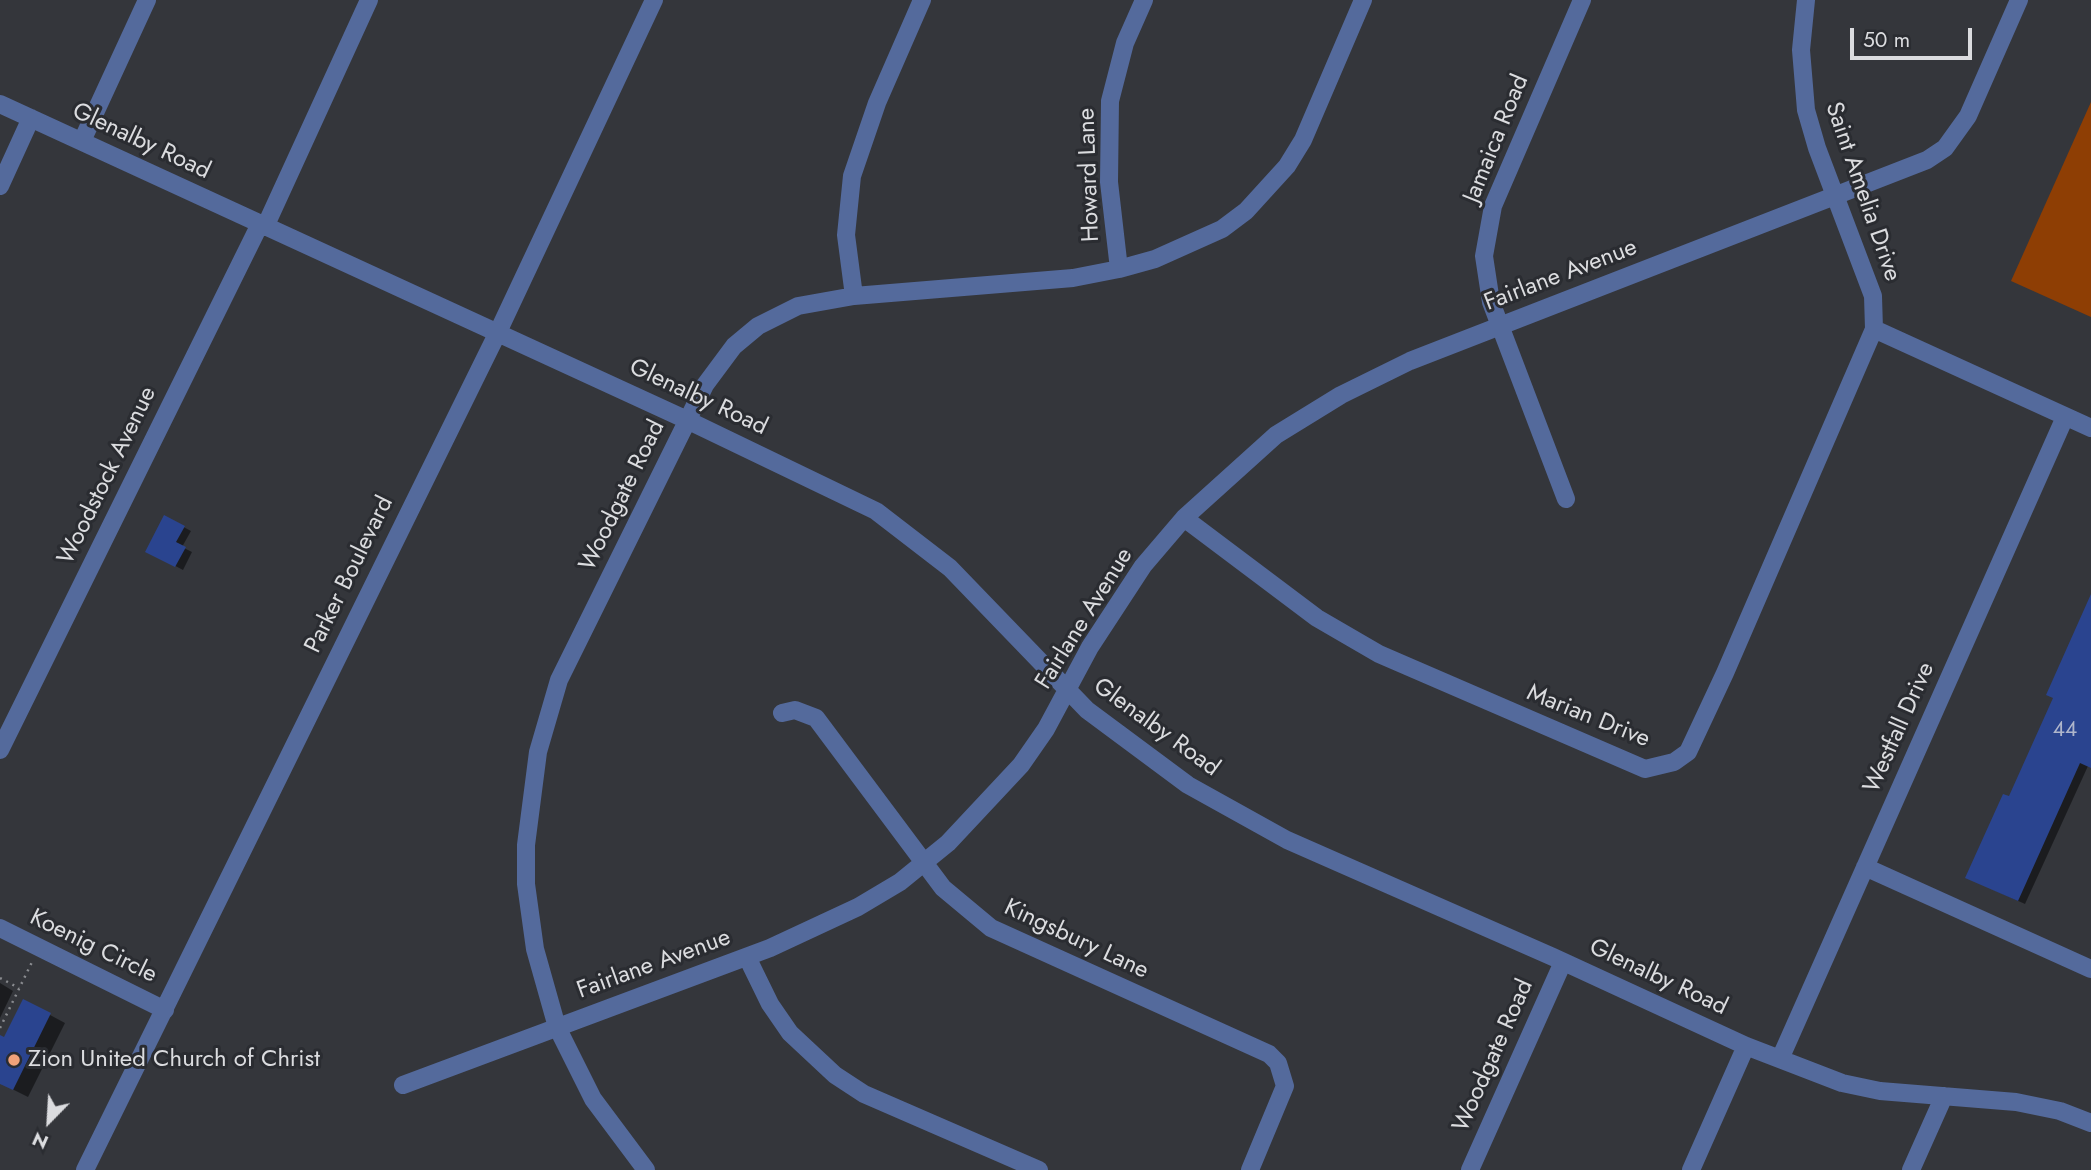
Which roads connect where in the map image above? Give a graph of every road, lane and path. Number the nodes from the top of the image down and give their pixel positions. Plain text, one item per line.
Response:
1 (147, 0) edge
2 (369, 0) edge
3 (654, 0) edge
4 (922, 0) edge
5 (1144, 0) edge
6 (1363, 0) edge
7 (1582, 0) edge
8 (1806, 0) edge
9 (2019, 0) edge
10 (0, 104) edge
11 (31, 118) junction
12 (82, 141) junction
13 (0, 186) edge
14 (1835, 195) junction
15 (263, 225) junction
16 (1119, 269) junction
17 (854, 296) junction
18 (1500, 326) junction
19 (1874, 329) junction
20 (498, 332) junction
21 (2065, 417) junction
22 (687, 420) junction
23 (2091, 428) edge
24 (1566, 499) dead end
25 (1184, 518) junction
26 (1067, 691) junction
27 (782, 713) dead end
28 (0, 750) edge
29 (924, 864) junction
30 (1865, 867) junction
31 (0, 929) edge
32 (747, 957) junction
33 (1563, 961) junction
34 (32, 962) dead end
35 (2091, 969) edge
36 (0, 978) edge
37 (20, 988) junction
38 (165, 1010) junction
39 (558, 1027) junction
40 (0, 1028) edge
41 (1746, 1046) junction
42 (1780, 1059) junction
43 (403, 1085) dead end
44 (1944, 1096) junction
45 (2091, 1123) edge
46 (85, 1170) edge
47 (646, 1170) edge
48 (1039, 1170) edge
49 (1250, 1170) edge
50 (1470, 1170) edge
51 (1691, 1170) edge
52 (1911, 1170) edge

1 - 12 street
2 - 15 street, Woodstock Avenue
3 - 20 street, Parker Boulevard
4 - 17 street
5 - 16 street, Howard Lane
6 - 16 street, Woodgate Road
7 - 18 street, Jamaica Road
8 - 14 street, Saint Amelia Drive
9 - 14 street, Fairlane Avenue
10 - 11 street, Glenalby Road
11 - 12 street, Glenalby Road
11 - 13 street
12 - 15 street, Glenalby Road
14 - 18 street, Fairlane Avenue
14 - 19 street, Saint Amelia Drive
15 - 20 street, Glenalby Road
15 - 28 street, Woodstock Avenue
16 - 17 street, Woodgate Road
17 - 22 street, Woodgate Road
18 - 24 street, Jamaica Road
18 - 25 street, Fairlane Avenue
19 - 21 street
19 - 25 street, Marian Drive
20 - 22 street, Glenalby Road
20 - 38 street, Parker Boulevard
21 - 23 street
21 - 30 street, Westfall Drive
22 - 26 street, Glenalby Road
22 - 39 street, Woodgate Road
25 - 26 street, Fairlane Avenue
26 - 29 street, Fairlane Avenue
26 - 33 street, Glenalby Road
27 - 29 street, Kingsbury Lane
29 - 32 street, Fairlane Avenue
29 - 49 street, Kingsbury Lane
30 - 35 street
30 - 42 street, Westfall Drive
31 - 38 street, Koenig Circle
32 - 39 street, Fairlane Avenue
32 - 48 street
33 - 41 street, Glenalby Road
33 - 50 street, Woodgate Road
34 - 37 path
36 - 37 path
37 - 40 path
38 - 46 street, Parker Boulevard
39 - 43 street, Fairlane Avenue
39 - 47 street, Woodgate Road
41 - 42 street, Glenalby Road
41 - 51 street
42 - 44 street, Glenalby Road
44 - 45 street, Glenalby Road
44 - 52 street

